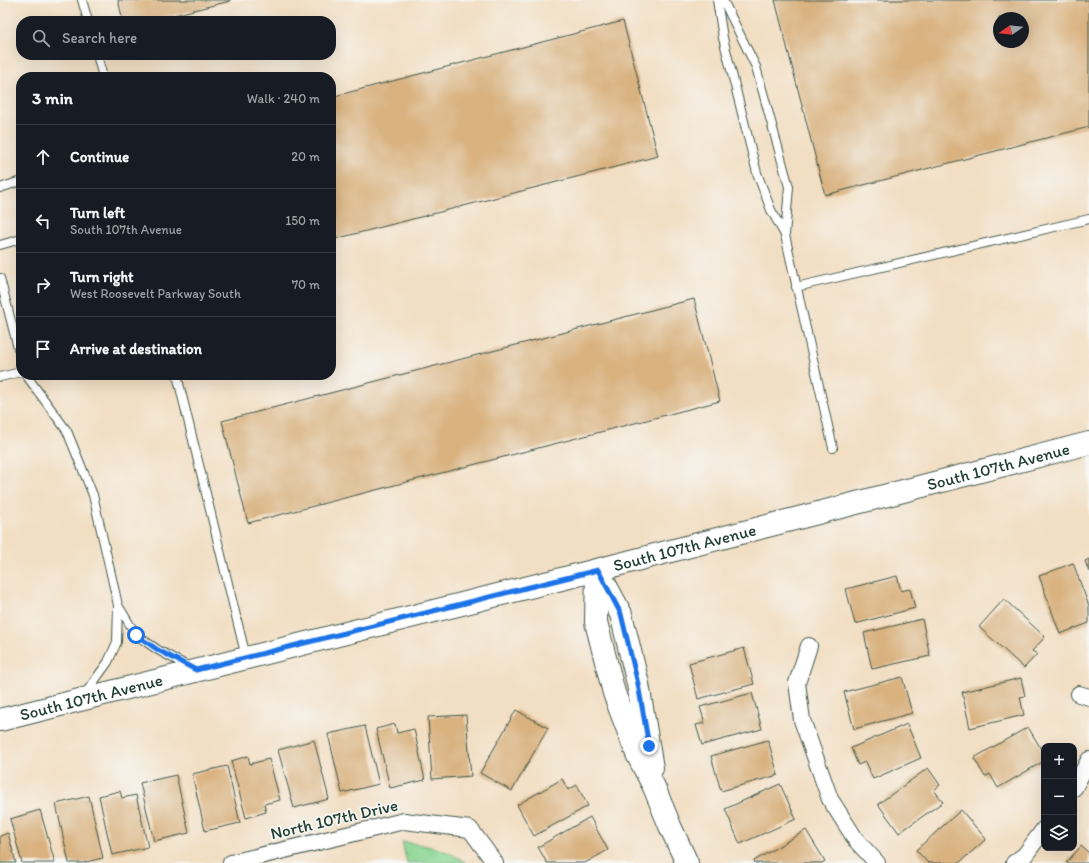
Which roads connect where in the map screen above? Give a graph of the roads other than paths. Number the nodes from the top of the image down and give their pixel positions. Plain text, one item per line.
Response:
1 (82, 0) edge
2 (717, 0) edge
3 (723, 0) edge
4 (87, 16) edge
5 (98, 60) edge
6 (101, 72) edge
7 (16, 183) edge
8 (0, 188) edge
9 (1089, 219) edge
10 (785, 235) junction
11 (16, 240) edge
12 (0, 245) edge
13 (0, 278) edge
14 (796, 287) junction
15 (16, 340) edge
16 (16, 373) edge
17 (0, 377) edge
18 (30, 380) edge
19 (178, 380) edge
20 (1089, 443) edge
21 (833, 448) dead end
22 (598, 570) junction
23 (118, 604) junction
24 (809, 646) dead end
25 (246, 657) junction
26 (196, 670) junction
27 (80, 699) junction
28 (0, 720) edge
29 (1089, 760) edge
30 (1077, 782) edge
31 (1041, 833) edge
32 (281, 857) edge
33 (231, 863) edge
34 (495, 863) edge
35 (687, 863) edge
36 (877, 863) edge
37 (1014, 863) edge

1 - 4 lane
2 - 10 lane
3 - 10 lane
5 - 6 lane
7 - 8 lane
9 - 14 lane
10 - 14 lane
11 - 12 lane
13 - 15 lane
14 - 21 lane
16 - 17 lane
18 - 23 lane
19 - 25 lane
20 - 22 main road, South 107th Avenue
22 - 25 main road, South 107th Avenue
22 - 35 main road
23 - 26 lane
23 - 27 lane
24 - 36 street
25 - 26 main road, South 107th Avenue
26 - 27 main road, South 107th Avenue
27 - 28 main road, South 107th Avenue
29 - 30 street
31 - 37 street
32 - 33 street, North 107th Drive
32 - 34 street, North 107th Drive

